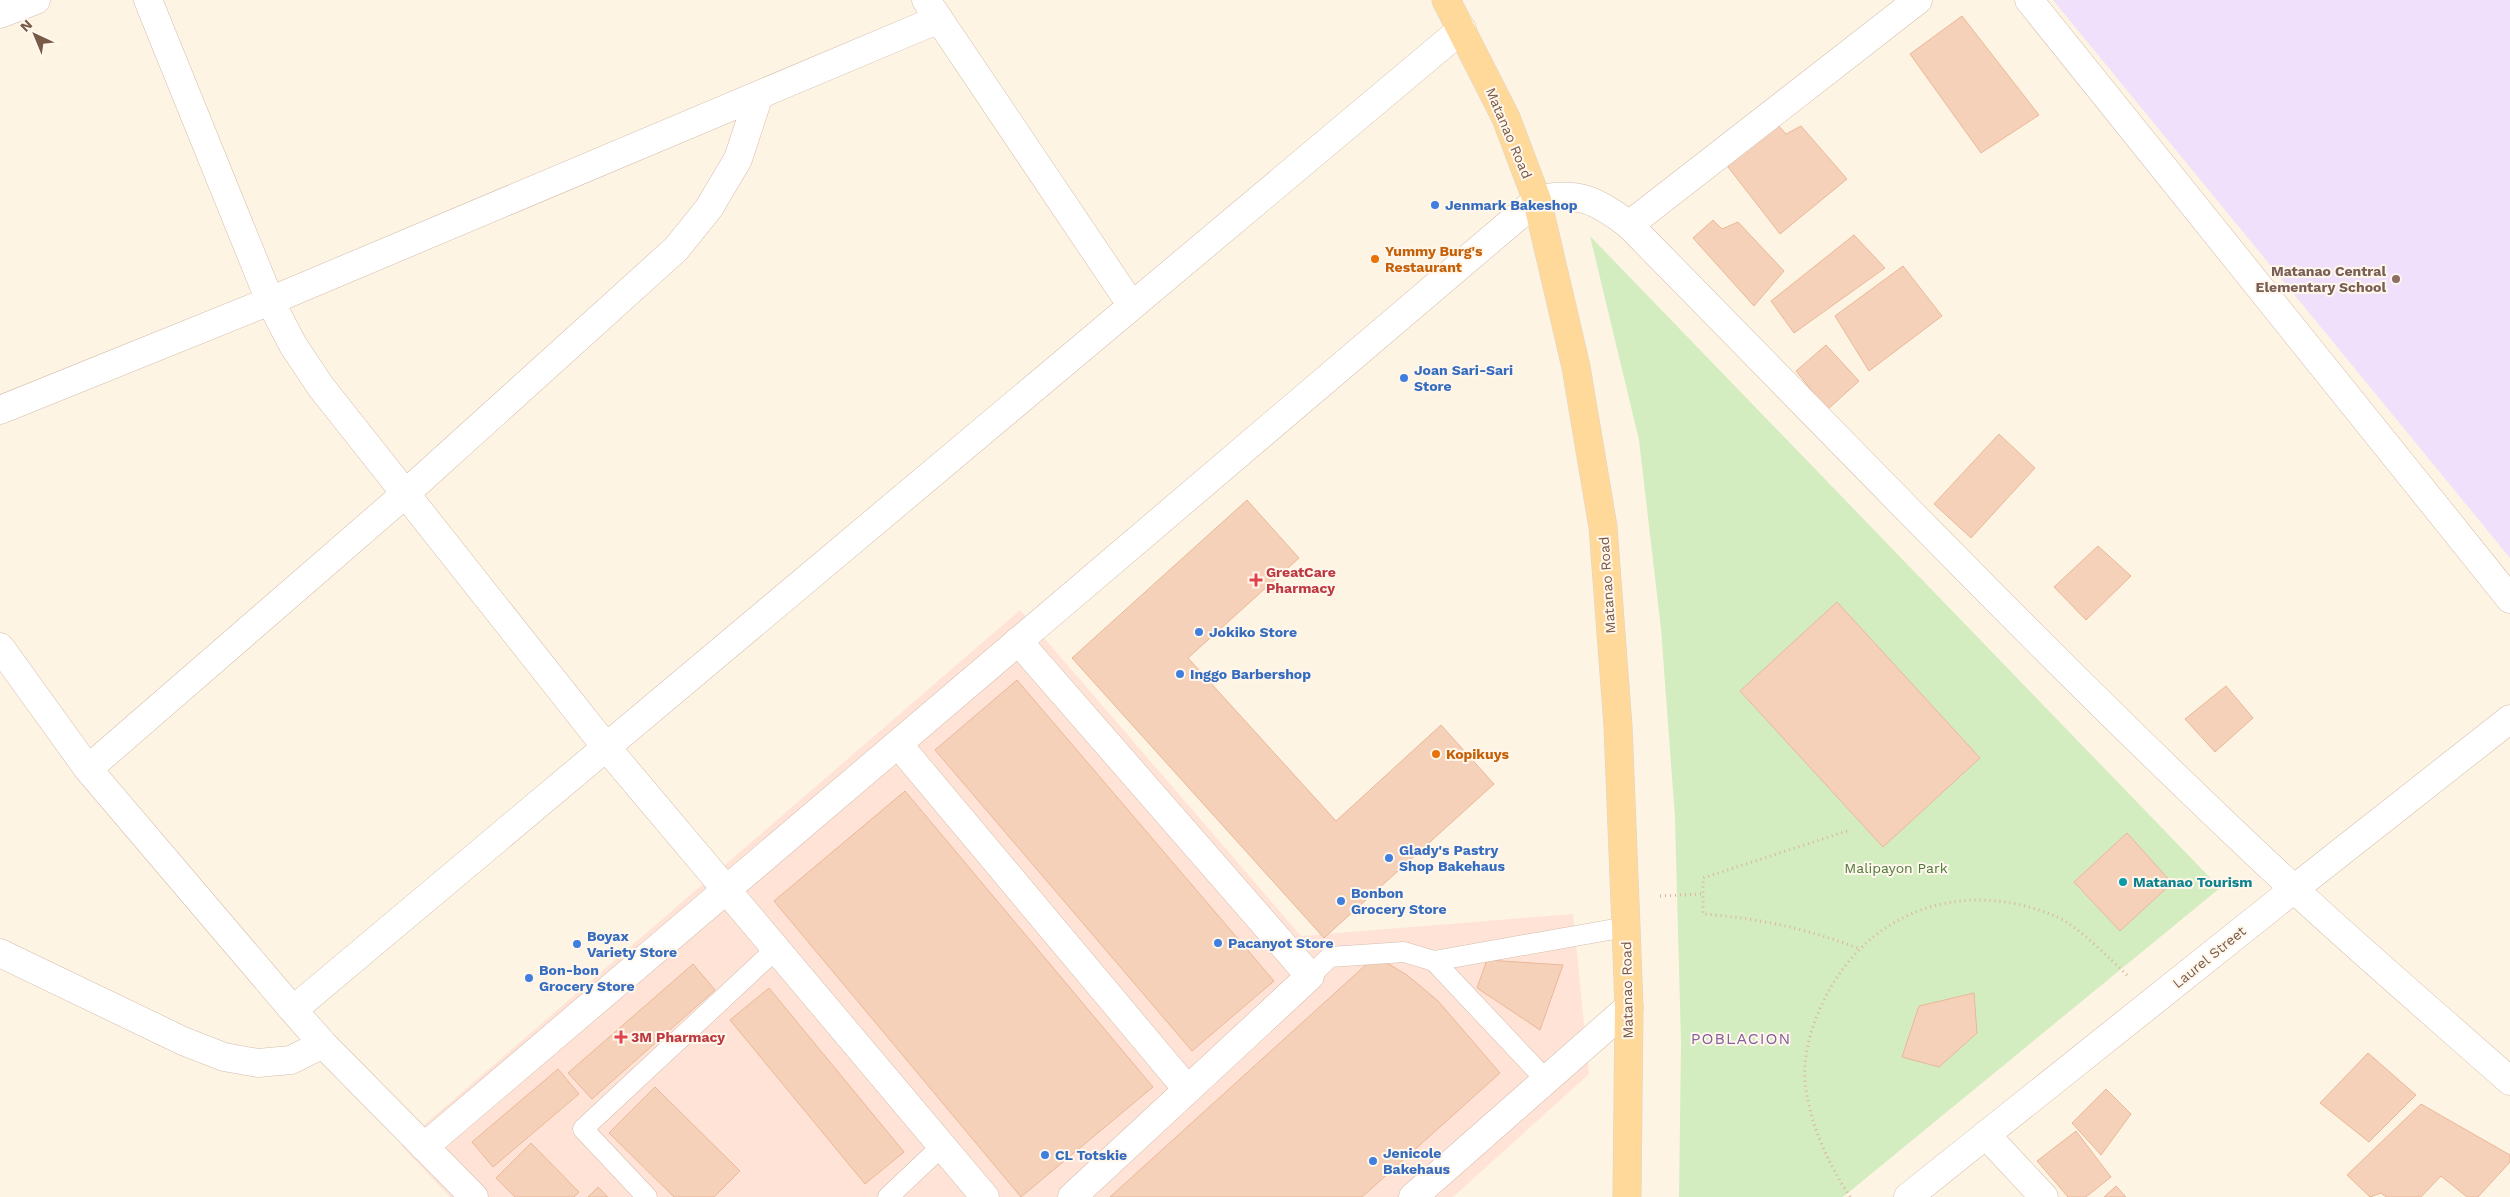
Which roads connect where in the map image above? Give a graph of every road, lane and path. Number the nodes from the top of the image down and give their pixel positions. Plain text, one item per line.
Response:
1 (36, 0) edge
2 (148, 0) edge
3 (1446, 0) edge
4 (1918, 0) edge
5 (2029, 0) edge
6 (932, 10) edge
7 (0, 14) edge
8 (1462, 29) junction
9 (759, 95) junction
10 (1537, 200) junction
11 (1629, 225) junction
12 (270, 302) junction
13 (1132, 306) junction
14 (0, 410) edge
15 (405, 494) junction
16 (2510, 599) edge
17 (1018, 641) junction
18 (0, 647) edge
19 (2510, 719) edge
20 (898, 744) junction
21 (606, 747) junction
22 (88, 769) junction
23 (1847, 831) dead end
24 (2294, 889) junction
25 (727, 890) junction
26 (1702, 894) junction
27 (1625, 898) junction
28 (1626, 926) junction
29 (776, 948) junction
30 (1860, 949) junction
31 (0, 953) edge
32 (1434, 961) junction
33 (1310, 976) junction
34 (2155, 1000) junction
35 (1629, 1006) junction
36 (293, 1010) junction
37 (323, 1044) junction
38 (1546, 1080) junction
39 (2510, 1081) edge
40 (1187, 1089) junction
41 (1986, 1135) junction
42 (942, 1146) junction
43 (424, 1147) junction
44 (474, 1197) edge
45 (647, 1197) edge
46 (888, 1197) edge
47 (985, 1197) edge
48 (1072, 1197) edge
49 (1413, 1197) edge
50 (1627, 1197) edge
51 (1850, 1197) edge
52 (1908, 1197) edge
53 (2044, 1197) edge

1 - 7 street
2 - 12 street
3 - 8 main road, Matanao Road
4 - 11 street
5 - 16 street
6 - 9 street
6 - 13 street
8 - 10 main road, Matanao Road
8 - 13 street
9 - 12 street
9 - 15 street
10 - 11 street
10 - 17 street
10 - 27 main road, Matanao Road
11 - 24 street
12 - 14 street
12 - 15 street
13 - 21 street
15 - 21 street
15 - 22 street
17 - 20 street
17 - 33 street
18 - 22 street
19 - 24 street, Laurel Street
20 - 25 street
20 - 40 street
21 - 25 street
21 - 36 street
22 - 36 street
23 - 26 path
24 - 34 street, Laurel Street
24 - 39 street
25 - 29 street
25 - 43 street
26 - 27 path
26 - 30 path
27 - 28 main road, Matanao Road
28 - 32 lane
28 - 35 main road, Matanao Road
29 - 42 street
29 - 45 lane
30 - 34 path
30 - 51 path
31 - 37 street
32 - 33 lane
32 - 38 lane
33 - 40 street
34 - 41 street, Laurel Street
35 - 38 street
35 - 50 main road, Matanao Road
36 - 37 street
37 - 43 street
38 - 49 street
40 - 48 street
41 - 52 street, Laurel Street
41 - 53 street
42 - 46 lane
42 - 47 street
43 - 44 street

